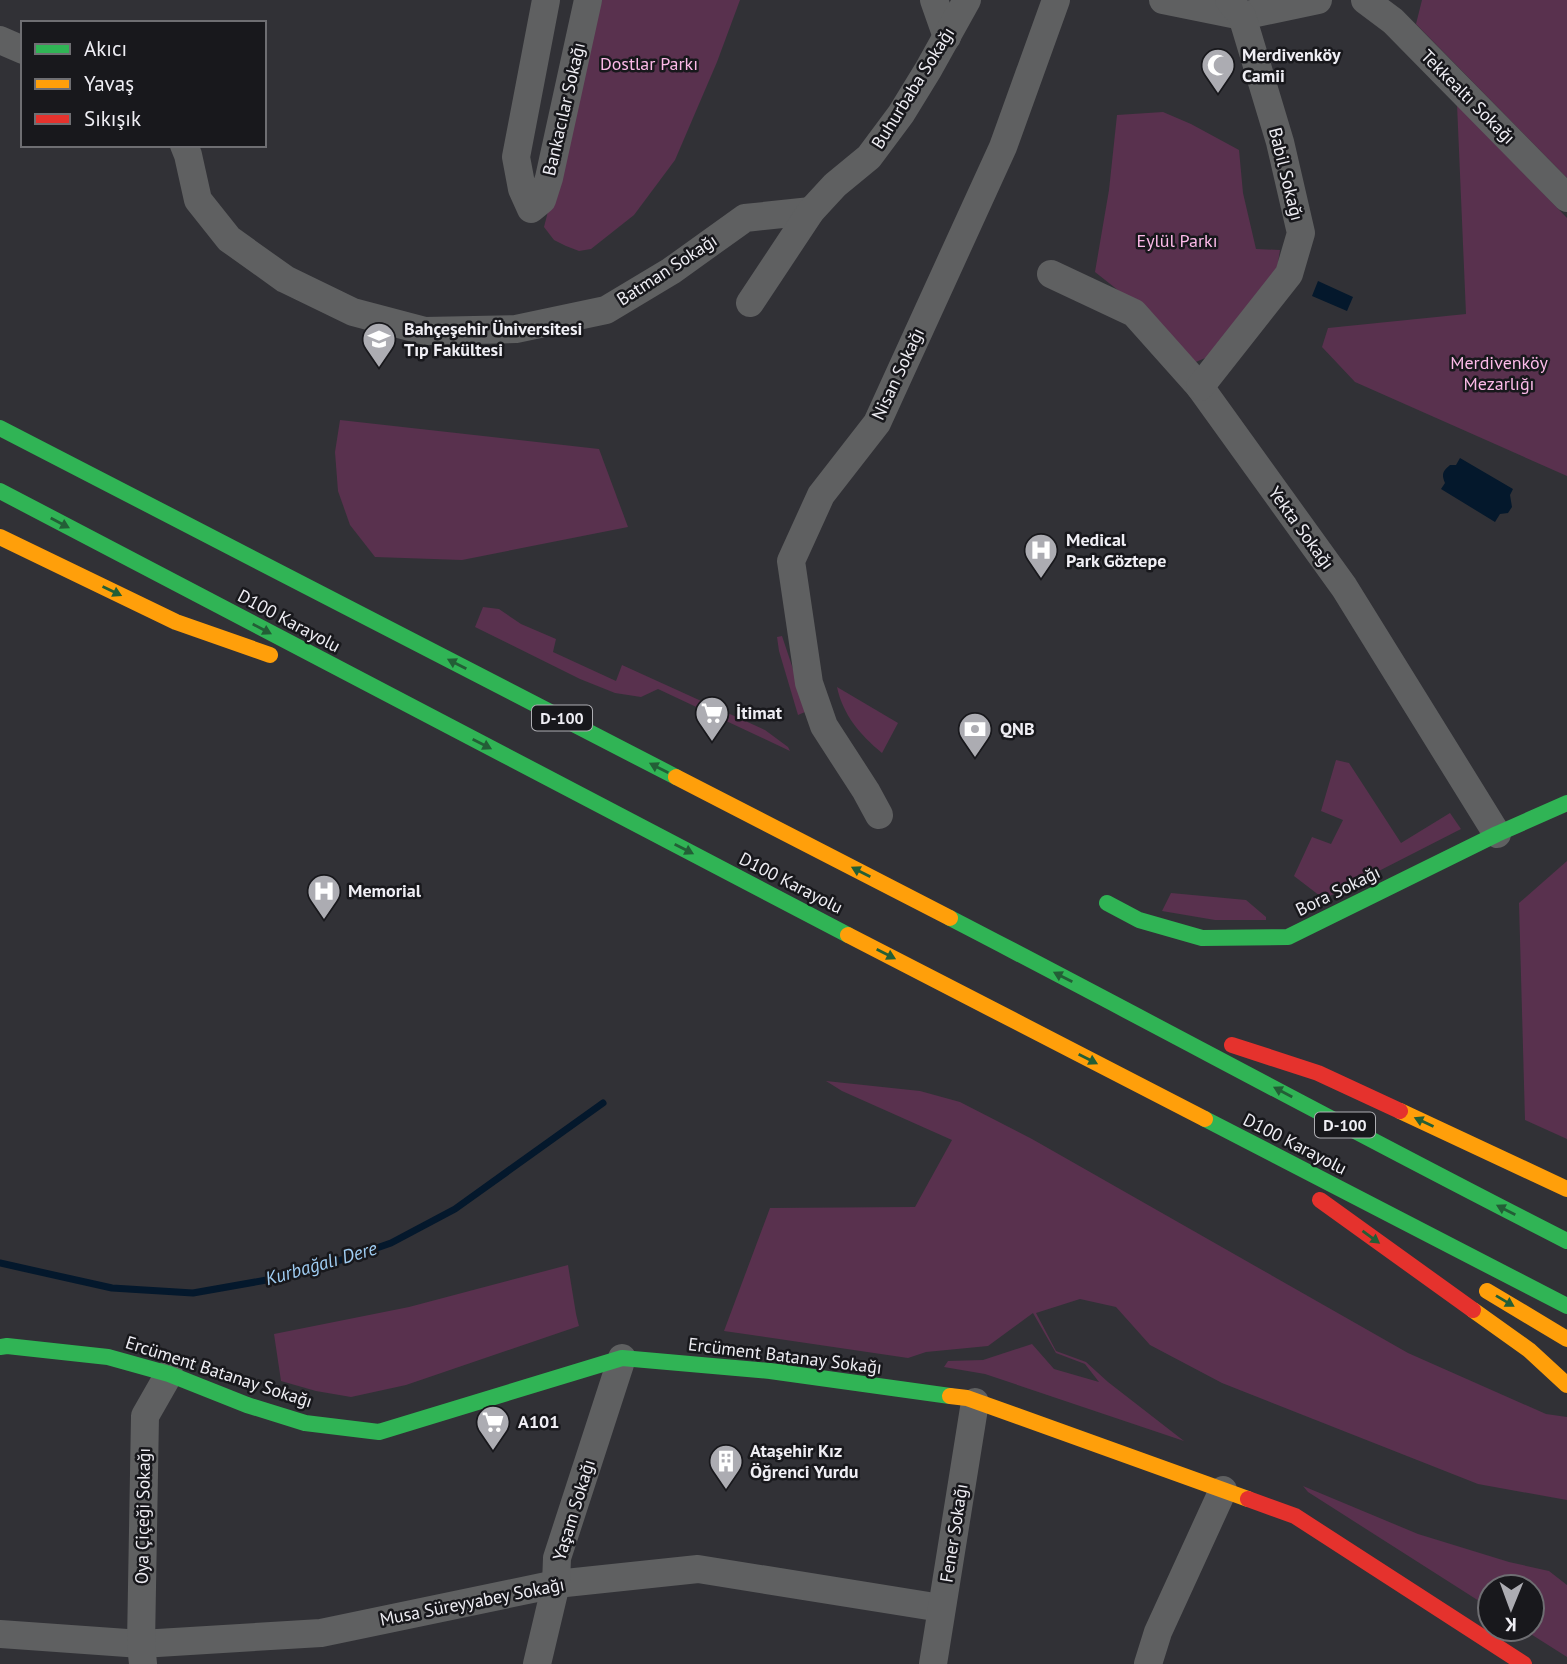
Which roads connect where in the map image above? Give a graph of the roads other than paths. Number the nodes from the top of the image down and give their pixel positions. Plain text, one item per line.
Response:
1 (546, 0) edge
2 (588, 0) edge
3 (934, 0) edge
4 (967, 0) edge
5 (1056, 0) edge
6 (1163, 0) edge
7 (1318, 0) edge
8 (1365, 0) edge
9 (1235, 8) edge
10 (947, 37) junction
11 (0, 40) edge
12 (21, 49) edge
13 (185, 147) edge
14 (1567, 198) edge
15 (811, 211) junction
16 (1051, 274) dead end
17 (750, 303) dead end
18 (1199, 387) junction
19 (0, 428) edge
20 (0, 491) edge
21 (2, 539) edge
22 (282, 659) dead end
23 (308, 669) dead end
24 (400, 702) junction
25 (1567, 793) edge
26 (1567, 803) edge
27 (879, 815) dead end
28 (1497, 834) junction
29 (1107, 904) dead end
30 (1124, 1008) junction
31 (1216, 1126) junction
32 (1486, 1151) junction
33 (1553, 1166) dead end
34 (1567, 1189) edge
35 (1392, 1233) dead end
36 (1567, 1241) edge
37 (1474, 1282) dead end
38 (1567, 1306) edge
39 (1567, 1339) edge
40 (0, 1347) edge
41 (622, 1358) junction
42 (169, 1374) junction
43 (1567, 1385) edge
44 (975, 1402) junction
45 (1223, 1490) junction
46 (556, 1584) junction
47 (942, 1608) junction
48 (0, 1634) edge
49 (142, 1654) edge
50 (537, 1664) edge
51 (933, 1664) edge
52 (1148, 1664) edge
53 (1524, 1664) edge

1 - 2 street, Bankacılar Sokağı
3 - 10 street
4 - 10 street, Buhurbaba Sokağı
5 - 27 street, Nisan Sokağı
6 - 9 street
7 - 9 street
8 - 14 street, Tekkealtı Sokağı
9 - 18 street, Babil Sokağı
10 - 15 street, Buhurbaba Sokağı
11 - 12 street
13 - 15 street, Batman Sokağı
15 - 17 street, Buhurbaba Sokağı
16 - 18 street, Yekta Sokağı
18 - 28 street, Yekta Sokağı
30 -> 19 main road, D-100
20 -> 24 main road, D100 Karayolu
21 -> 22 main road
23 - 24 main road
24 -> 31 main road, D100 Karayolu
25 - 28 main road, Bora Sokağı
26 - 28 main road, Bora Sokağı
28 - 29 main road, Bora Sokağı
32 -> 30 main road
36 -> 30 main road, D-100
31 - 35 main road
31 - 38 main road, D100 Karayolu
31 -> 43 main road
32 - 33 main road
32 - 34 main road
37 -> 39 main road
40 - 42 main road, Ercüment Batanay Sokağı
41 - 42 main road, Ercüment Batanay Sokağı
41 - 44 main road, Ercüment Batanay Sokağı
41 - 46 street, Yaşam Sokağı
42 - 49 street, Oya Çiçeği Sokağı
44 - 45 main road, Ercüment Batanay Sokağı
44 - 47 street, Fener Sokağı
45 - 52 street
45 - 53 main road, Ercüment Batanay Sokağı
46 - 47 street, Musa Süreyyabey Sokağı
46 - 49 street, Musa Süreyyabey Sokağı
46 - 50 street, Yaşam Sokağı
47 - 51 street, Fener Sokağı
48 - 49 street, Musa Süreyyabey Sokağı

